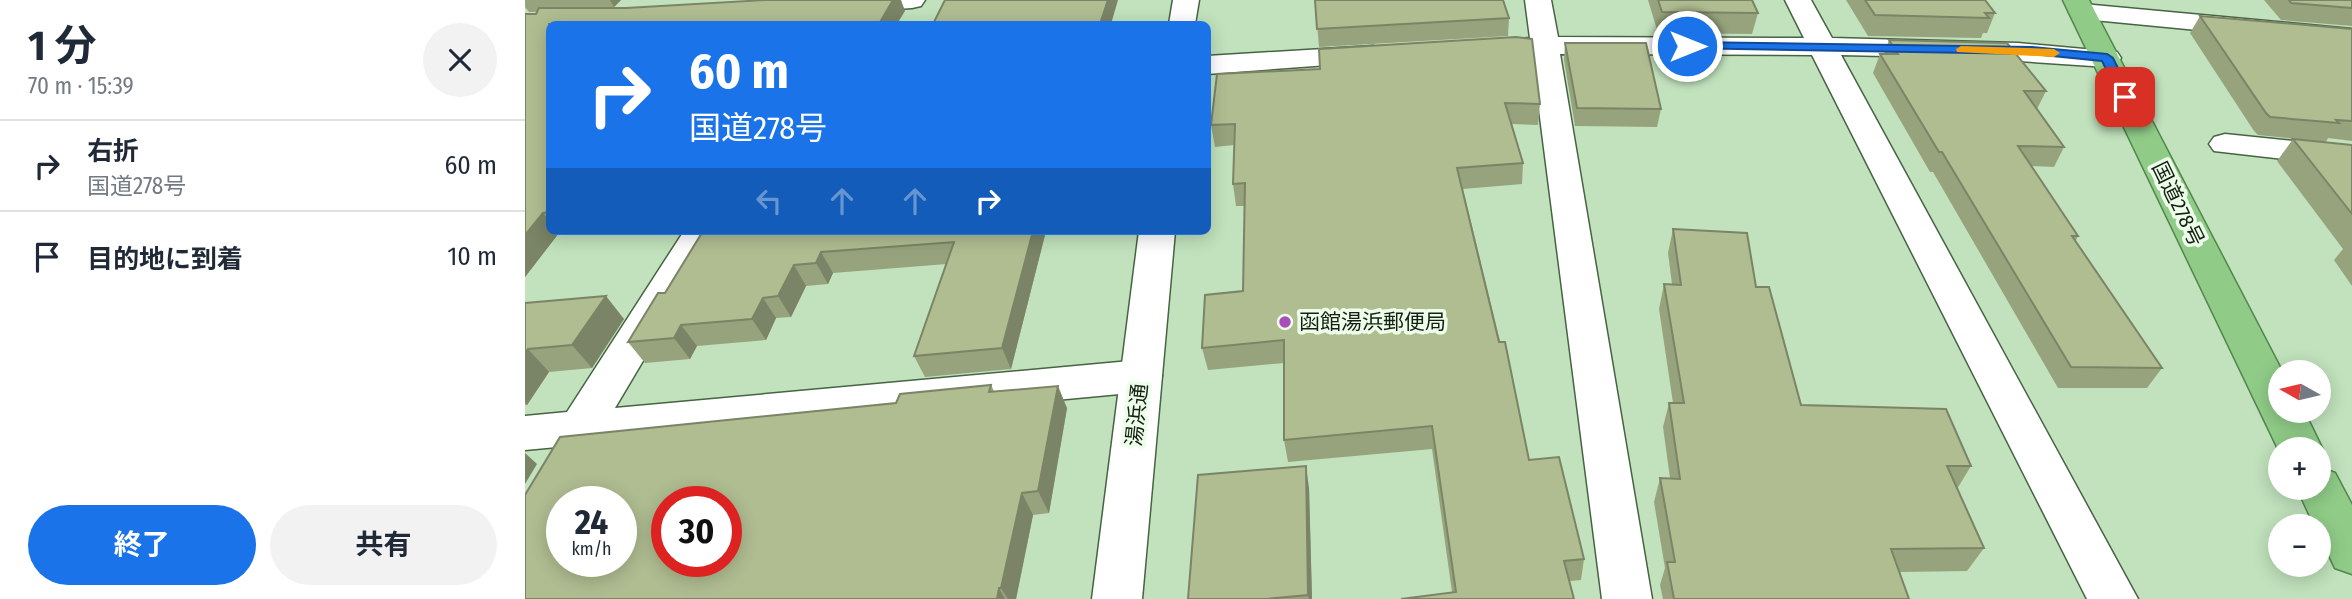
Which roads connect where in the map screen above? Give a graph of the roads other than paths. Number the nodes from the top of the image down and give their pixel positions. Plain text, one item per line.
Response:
1 (912, 0) edge
2 (1186, 0) edge
3 (1538, 0) edge
4 (1798, 0) edge
5 (2079, 6) edge
6 (835, 8) edge
7 (1182, 21) edge
8 (2352, 37) edge
9 (1545, 45) junction
10 (1823, 46) junction
11 (1450, 51) edge
12 (1396, 54) edge
13 (2107, 58) junction
14 (1211, 65) edge
15 (2225, 144) dead end
16 (2352, 158) edge
17 (700, 235) edge
18 (1157, 235) edge
19 (1141, 376) junction
20 (2268, 384) edge
21 (580, 428) junction
22 (525, 433) edge
23 (2326, 500) edge
24 (2352, 552) edge
25 (1117, 599) edge
26 (1627, 599) edge
27 (2113, 599) edge

1 - 6 street
2 - 7 street
3 - 9 street
4 - 10 street
5 - 8 street
5 - 13 highway, 国道278号
9 - 10 street
9 - 11 street
9 - 26 street
10 - 13 street
10 - 27 street
12 - 14 street
13 - 20 highway, 国道278号
15 - 16 street
17 - 21 street
18 - 19 street, 湯浜通
19 - 21 street
19 - 25 street, 湯浜通
21 - 22 street
23 - 24 highway

